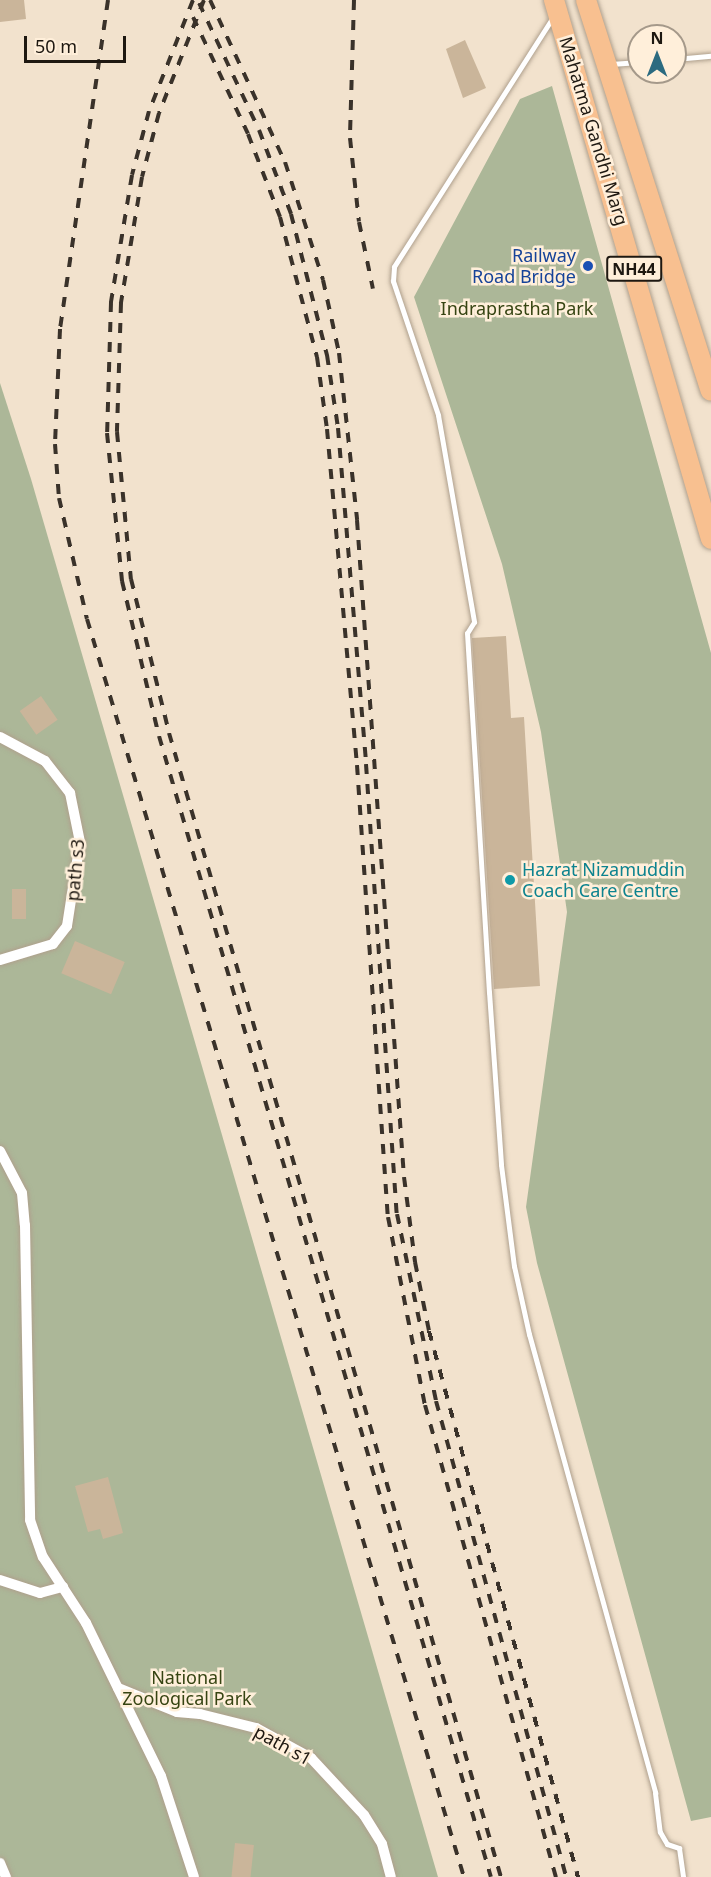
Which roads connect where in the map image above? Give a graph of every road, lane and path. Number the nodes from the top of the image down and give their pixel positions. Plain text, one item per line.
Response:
1 (586, 0) edge
2 (556, 5) edge
3 (711, 56) edge
4 (687, 58) edge
5 (627, 63) edge
6 (606, 64) junction
7 (711, 391) edge
8 (711, 539) edge
9 (0, 737) edge
10 (0, 960) edge
11 (0, 1151) edge
12 (0, 1580) edge
13 (63, 1587) junction
14 (118, 1688) junction
15 (0, 1863) edge
16 (6, 1877) edge
17 (195, 1877) edge
18 (391, 1877) edge
19 (682, 1877) edge

1 - 6 highway, Mahatma Gandhi Marg
2 - 8 highway, Mahatma Gandhi Marg / NH44
2 - 19 lane
3 - 4 lane
5 - 6 lane
6 - 7 highway, Mahatma Gandhi Marg
9 - 10 street, path s3
11 - 13 street
12 - 13 street
13 - 14 street
14 - 17 street
14 - 18 street, path s1
15 - 16 street

